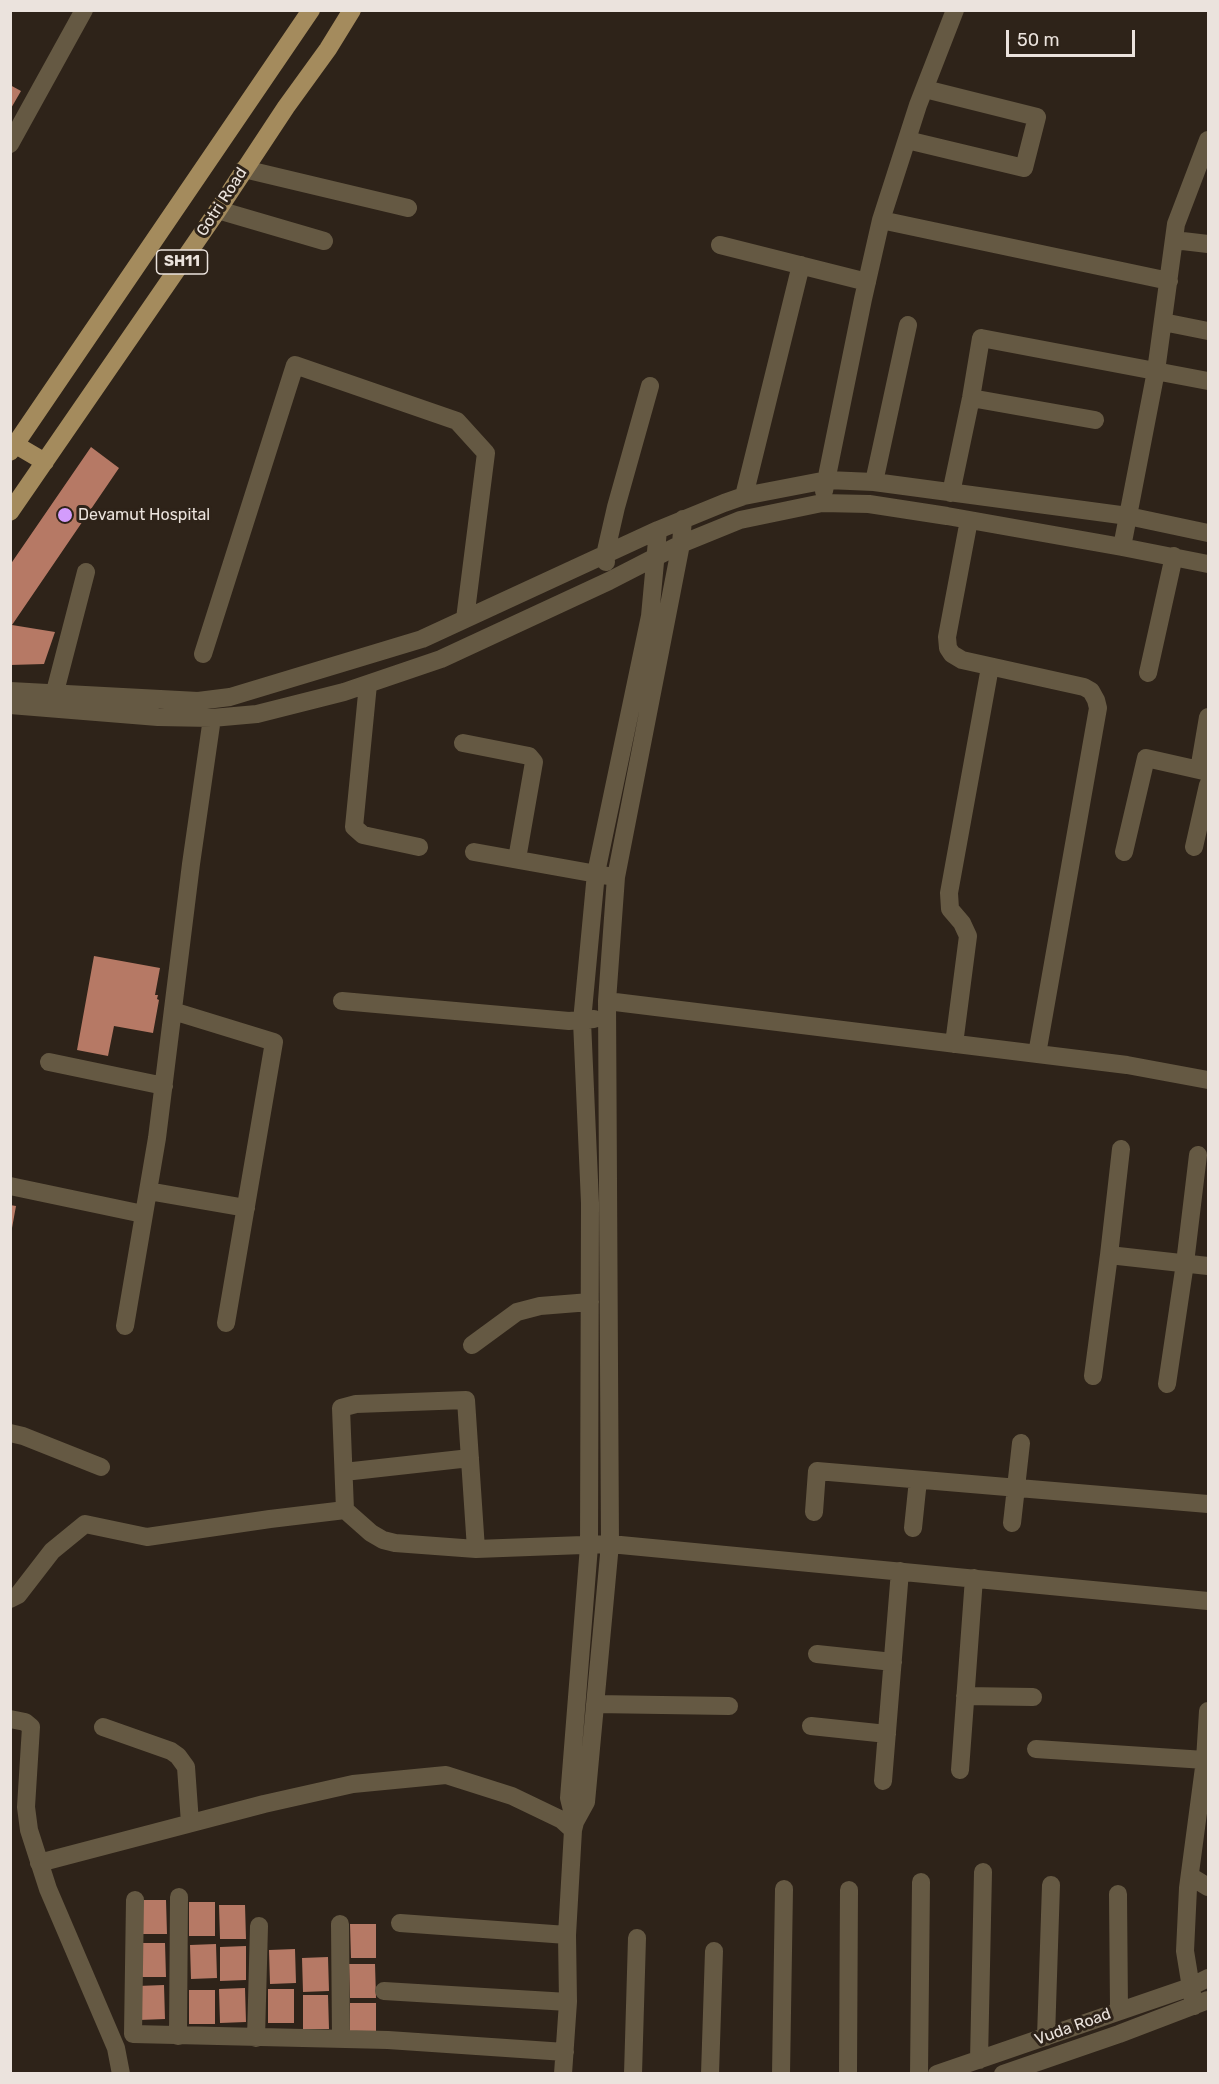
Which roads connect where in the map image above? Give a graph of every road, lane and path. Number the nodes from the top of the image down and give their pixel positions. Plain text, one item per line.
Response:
1 (84, 10) edge
2 (310, 10) edge
3 (352, 10) edge
4 (955, 10) edge
5 (925, 89) junction
6 (907, 140) junction
7 (1209, 140) edge
8 (10, 144) edge
9 (244, 169) junction
10 (1202, 174) edge
11 (408, 208) dead end
12 (218, 210) junction
13 (881, 220) junction
14 (1174, 240) junction
15 (324, 241) dead end
16 (1209, 244) edge
17 (720, 245) dead end
18 (801, 265) junction
19 (1169, 281) junction
20 (867, 282) junction
21 (1163, 322) junction
22 (908, 325) dead end
23 (1209, 331) edge
24 (1156, 371) junction
25 (1209, 381) edge
26 (650, 386) dead end
27 (971, 398) junction
28 (1095, 420) dead end
29 (13, 449) edge
30 (45, 462) junction
31 (827, 480) junction
32 (874, 482) junction
33 (951, 493) junction
34 (744, 496) junction
35 (822, 503) junction
36 (10, 512) edge
37 (1128, 516) junction
38 (683, 519) junction
39 (969, 520) junction
40 (658, 530) junction
41 (1209, 533) edge
42 (681, 544) junction
43 (1122, 546) junction
44 (605, 555) junction
45 (1174, 556) junction
46 (656, 558) junction
47 (1209, 564) edge
48 (86, 572) dead end
49 (609, 580) junction
50 (465, 619) junction
51 (203, 654) dead end
52 (990, 667) junction
53 (1148, 673) dead end
54 (368, 684) junction
55 (10, 691) edge
56 (52, 701) junction
57 (10, 705) edge
58 (1209, 717) edge
59 (212, 718) junction
60 (463, 743) dead end
61 (1205, 776) edge
62 (419, 847) dead end
63 (1194, 848) dead end
64 (474, 852) dead end
65 (1124, 852) dead end
66 (517, 859) junction
67 (596, 873) junction
68 (616, 877) junction
69 (342, 1001) dead end
70 (607, 1009) junction
71 (173, 1011) junction
72 (582, 1021) junction
73 (954, 1044) junction
74 (1037, 1054) junction
75 (49, 1062) dead end
76 (1209, 1080) edge
77 (164, 1086) junction
78 (1121, 1149) dead end
79 (1198, 1155) dead end
80 (10, 1186) edge
81 (148, 1191) junction
82 (246, 1208) junction
83 (143, 1214) junction
84 (1109, 1255) junction
85 (1185, 1263) junction
86 (1209, 1266) edge
87 (590, 1302) junction
88 (226, 1323) dead end
89 (125, 1326) dead end
90 (472, 1345) dead end
91 (1093, 1376) dead end
92 (1167, 1384) dead end
93 (10, 1433) edge
94 (1021, 1443) dead end
95 (470, 1458) junction
96 (101, 1467) dead end
97 (344, 1472) junction
98 (918, 1480) junction
99 (1016, 1488) junction
100 (1209, 1504) edge
101 (345, 1510) junction
102 (814, 1512) dead end
103 (1012, 1523) dead end
104 (913, 1528) dead end
105 (610, 1544) junction
106 (589, 1546) junction
107 (476, 1549) junction
108 (900, 1571) junction
109 (974, 1578) junction
110 (10, 1599) edge
111 (1209, 1601) edge
112 (817, 1654) dead end
113 (893, 1662) junction
114 (965, 1695) junction
115 (1033, 1697) dead end
116 (595, 1704) junction
117 (729, 1706) dead end
118 (1209, 1711) edge
119 (10, 1719) edge
120 (811, 1726) dead end
121 (103, 1727) dead end
122 (887, 1734) junction
123 (1036, 1749) dead end
124 (1205, 1760) junction
125 (960, 1770) dead end
126 (883, 1781) dead end
127 (190, 1823) junction
128 (573, 1836) junction
129 (40, 1866) junction
130 (1191, 1867) junction
131 (983, 1872) dead end
132 (921, 1882) dead end
133 (1052, 1885) dead end
134 (1209, 1887) edge
135 (784, 1889) dead end
136 (849, 1890) dead end
137 (1118, 1894) dead end
138 (179, 1897) dead end
139 (135, 1900) dead end
140 (400, 1923) dead end
141 (340, 1924) dead end
142 (260, 1926) dead end
143 (567, 1935) junction
144 (637, 1938) dead end
145 (714, 1951) dead end
146 (1209, 1978) edge
147 (1190, 1987) junction
148 (384, 1991) dead end
149 (568, 2002) junction
150 (1201, 2003) edge
151 (1119, 2010) junction
152 (178, 2036) junction
153 (1046, 2037) junction
154 (256, 2038) junction
155 (341, 2039) junction
156 (565, 2052) junction
157 (979, 2060) junction
158 (121, 2073) edge
159 (563, 2073) edge
160 (633, 2073) edge
161 (710, 2073) edge
162 (781, 2073) edge
163 (848, 2073) edge
164 (919, 2073) edge
165 (937, 2073) edge
166 (1004, 2073) edge

1 - 8 street
2 - 29 main road, Gotri Road / SH11
3 - 9 main road, Gotri Road / SH11
4 - 5 street
5 - 6 street
5 - 6 street
6 - 13 street
7 - 10 street
9 - 11 street
9 - 12 main road, Gotri Road / SH11
10 - 14 street
12 - 15 street
12 - 30 main road, Gotri Road / SH11
13 - 19 street
13 - 20 street
14 - 16 street
14 - 19 street
17 - 18 street
18 - 20 street
18 - 34 street
19 - 21 street
20 - 31 street
21 - 23 street
21 - 24 street
22 - 32 street
24 - 25 street
24 - 27 street
24 - 37 street
26 - 44 street
27 - 28 street
27 - 33 street
29 - 30 main road
30 - 36 main road, Gotri Road / SH11
31 - 32 street
31 - 34 street
31 - 35 street
32 - 33 street
33 - 37 street
34 - 38 street
35 - 39 street
35 - 42 street
37 - 41 street
37 - 43 street
38 - 40 street
38 - 42 street
39 - 43 street
39 - 52 street
40 - 44 street
40 - 46 street
42 - 46 street
42 - 68 street
43 - 45 street
44 - 49 street
44 - 50 street
45 - 47 street
45 - 53 street
46 - 49 street
46 - 67 street
48 - 56 street
49 - 54 street
50 - 51 street
50 - 56 street
52 - 73 street
52 - 74 street
54 - 59 street
54 - 62 street
55 - 56 street
56 - 57 street
56 - 59 street
58 - 61 street
59 - 71 street
60 - 66 street
61 - 63 street
61 - 65 street
64 - 66 street
66 - 67 street
67 - 68 street
67 - 72 street
68 - 70 street
69 - 72 street
70 - 72 street
70 - 73 street
70 - 105 street
71 - 77 street
71 - 82 street
72 - 87 street
73 - 74 street
74 - 76 street
75 - 77 street
77 - 81 street
78 - 84 street
79 - 85 street
80 - 83 street
81 - 82 street
81 - 83 street
82 - 88 street
83 - 89 street
84 - 85 street
84 - 91 street
85 - 86 street
85 - 92 street
87 - 90 street
87 - 106 street
93 - 96 street
94 - 99 street
95 - 97 street
95 - 97 street
95 - 107 street
97 - 101 street
98 - 99 street
98 - 102 street
98 - 104 street
99 - 100 street
99 - 103 street
101 - 107 street
101 - 110 street
105 - 106 street
105 - 108 street
105 - 116 street
106 - 107 street
106 - 128 street
108 - 109 street
108 - 113 street
109 - 111 street
109 - 114 street
112 - 113 street
113 - 122 street
114 - 115 street
114 - 125 street
116 - 117 street
116 - 128 street
118 - 124 street
119 - 129 street
120 - 122 street
121 - 127 street
122 - 126 street
123 - 124 street
124 - 130 street
127 - 128 street
127 - 129 street
128 - 143 street
129 - 158 street
130 - 134 street
130 - 147 street
131 - 157 street
132 - 164 street
133 - 153 street
135 - 162 street
136 - 163 street
137 - 151 street
138 - 152 street
139 - 152 street
140 - 143 street
141 - 155 street
142 - 154 street
143 - 149 street
144 - 160 street
145 - 161 street
146 - 147 street, Vuda Road
147 - 150 street
147 - 151 street, Vuda Road
148 - 149 street
149 - 156 street
150 - 166 street, Vuda Road
151 - 153 street, Vuda Road
152 - 154 street
153 - 157 street, Vuda Road
154 - 155 street
155 - 156 street
156 - 159 street
157 - 165 street, Vuda Road

